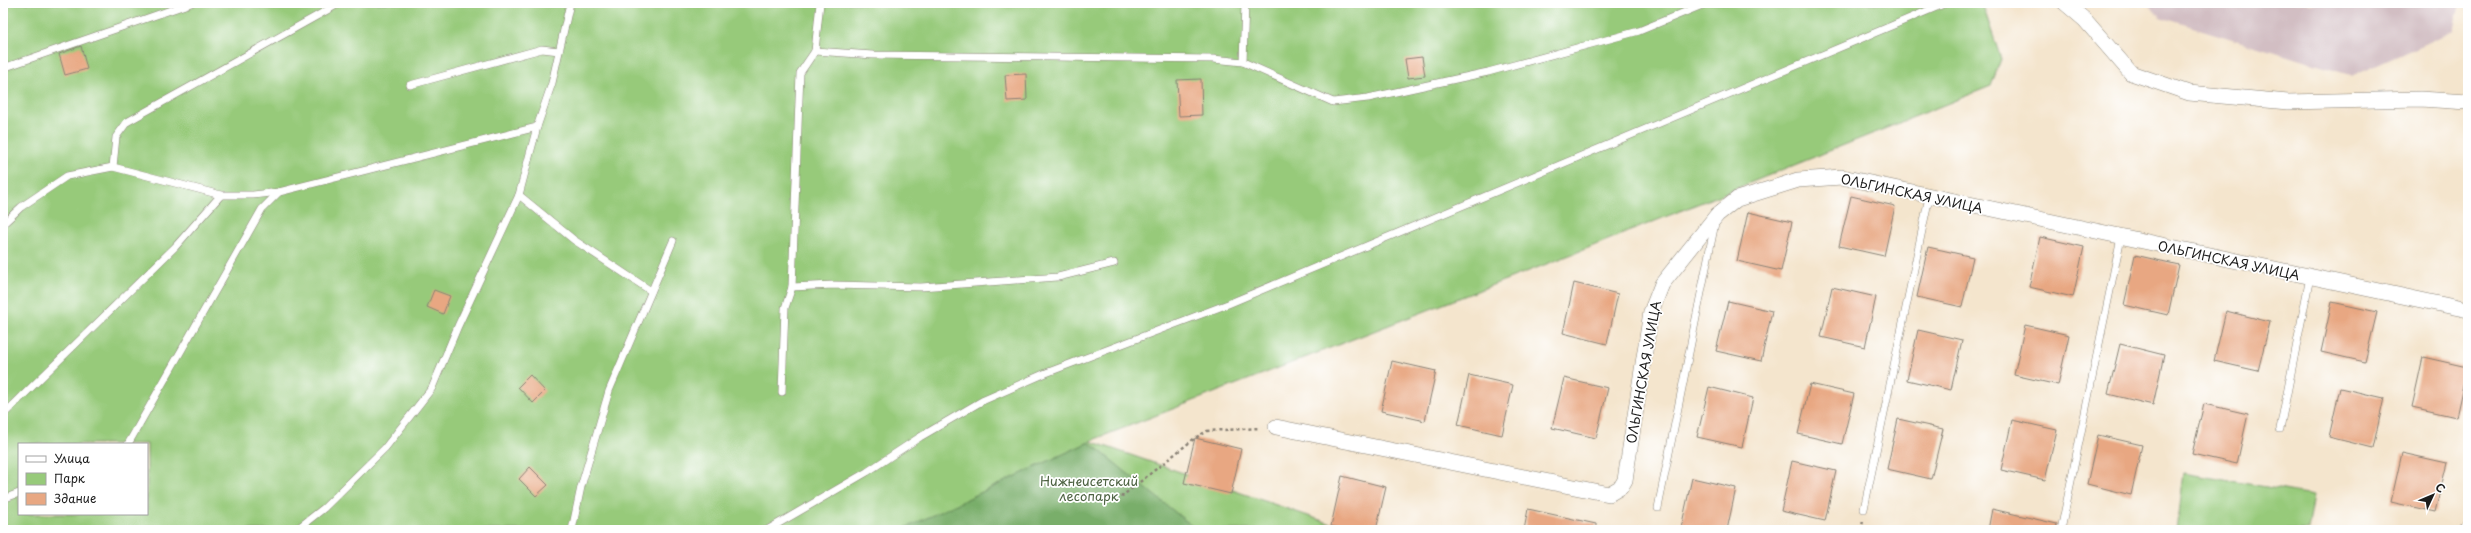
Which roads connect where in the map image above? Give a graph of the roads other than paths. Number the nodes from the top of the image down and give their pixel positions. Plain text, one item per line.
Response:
1 (191, 3) edge
2 (340, 3) edge
3 (570, 3) edge
4 (820, 3) edge
5 (1245, 3) edge
6 (1707, 3) edge
7 (1946, 3) edge
8 (2064, 3) edge
9 (559, 51) junction
10 (815, 51) junction
11 (1243, 62) junction
12 (3, 68) edge
13 (410, 85) dead end
14 (2468, 102) edge
15 (537, 127) junction
16 (113, 167) junction
17 (279, 192) junction
18 (221, 195) junction
19 (519, 195) junction
20 (1929, 197) junction
21 (1717, 215) junction
22 (3, 224) edge
23 (2121, 237) junction
24 (673, 242) dead end
25 (1114, 263) dead end
26 (2310, 277) junction
27 (792, 287) junction
28 (651, 291) junction
29 (2468, 310) edge
30 (782, 392) dead end
31 (3, 415) edge
32 (1276, 427) road end
33 (2280, 429) dead end
34 (129, 443) edge
35 (18, 493) edge
36 (3, 499) edge
37 (1658, 508) dead end
38 (1864, 509) dead end
39 (296, 530) edge
40 (572, 530) edge
41 (767, 530) edge
42 (2062, 530) edge

1 - 12 lane
2 - 16 lane
3 - 9 lane
4 - 10 lane
5 - 11 lane
6 - 11 lane
7 - 41 lane
8 - 14 street
9 - 13 lane
9 - 15 lane
10 - 11 lane
10 - 27 lane
15 - 17 lane
15 - 19 lane
16 - 18 lane
16 - 22 lane
17 - 18 lane
17 - 34 lane
18 - 31 lane
19 - 28 lane
19 - 39 lane
20 - 21 street, ОЛЬГИНСКАЯ УЛИЦА
20 - 23 street, ОЛЬГИНСКАЯ УЛИЦА
20 - 38 lane
21 - 32 street, ОЛЬГИНСКАЯ УЛИЦА
21 - 37 lane
23 - 26 street, ОЛЬГИНСКАЯ УЛИЦА
23 - 42 lane
24 - 28 lane
25 - 27 lane
26 - 29 street, ОЛЬГИНСКАЯ УЛИЦА
26 - 33 lane
27 - 30 lane
28 - 40 lane
35 - 36 lane

